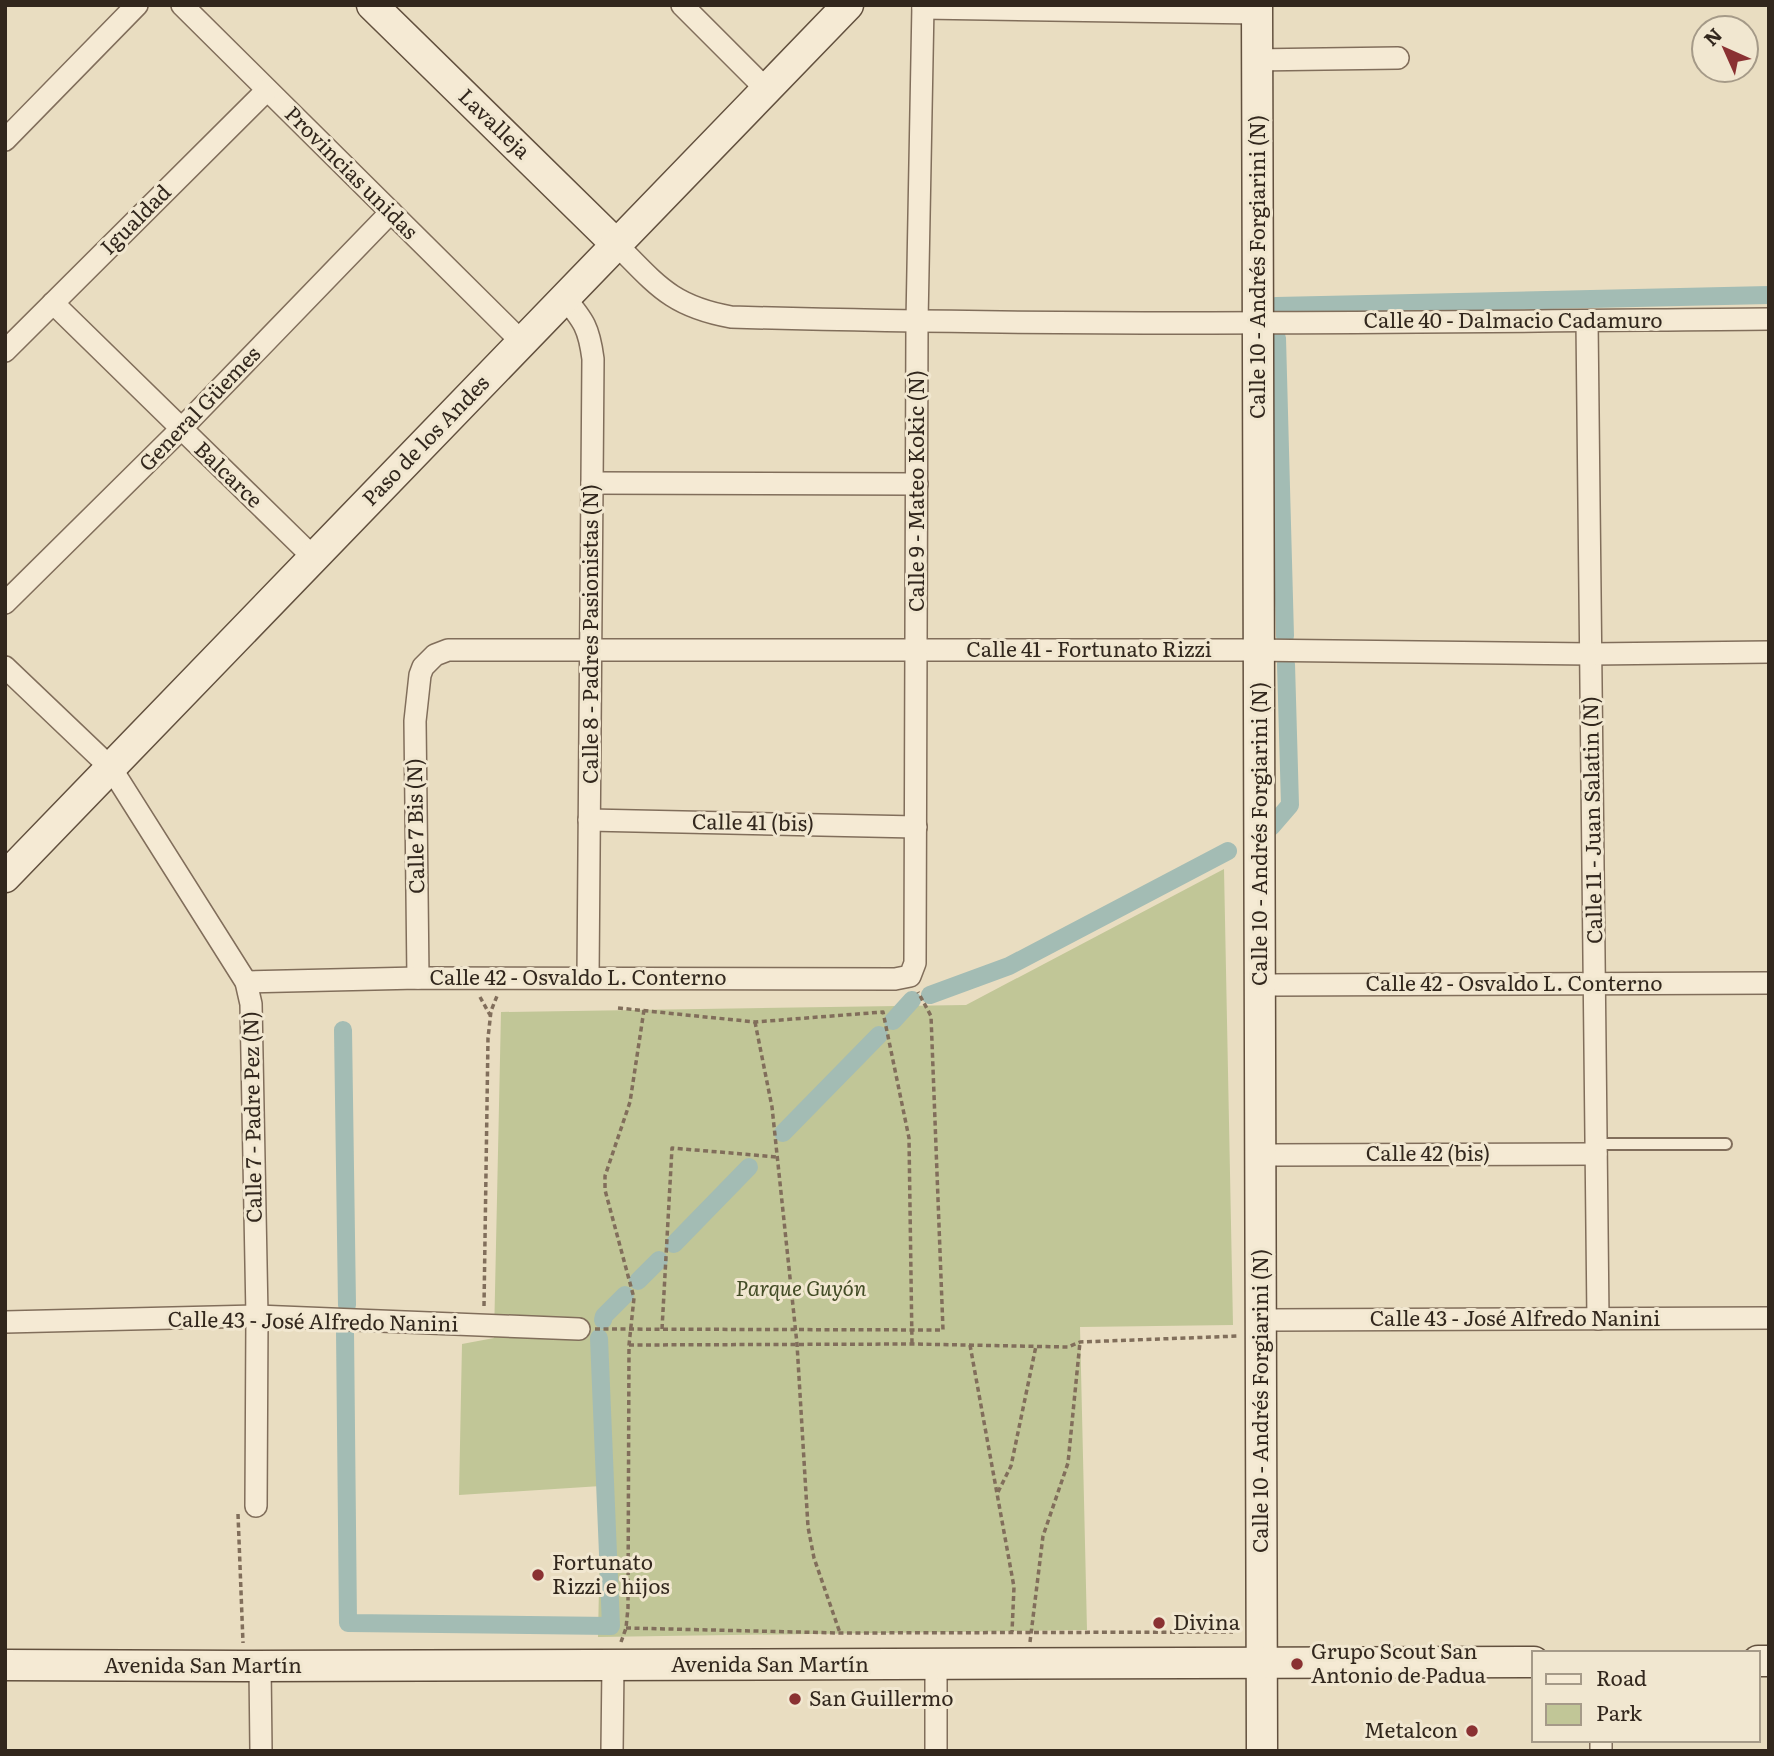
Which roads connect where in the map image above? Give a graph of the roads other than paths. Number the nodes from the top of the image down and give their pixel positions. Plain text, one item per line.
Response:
1 (137, 5) edge
2 (182, 5) edge
3 (372, 5) edge
4 (682, 5) edge
5 (848, 5) edge
6 (923, 7) edge
7 (1257, 9) edge
8 (1398, 58) dead end
9 (1257, 60) junction
10 (766, 89) junction
11 (267, 90) junction
12 (5, 140) edge
13 (391, 212) junction
14 (616, 244) junction
15 (564, 297) junction
16 (53, 303) junction
17 (1769, 319) edge
18 (1587, 321) junction
19 (917, 322) junction
20 (1258, 323) junction
21 (521, 341) junction
22 (5, 351) edge
23 (181, 429) junction
24 (592, 482) junction
25 (917, 484) junction
26 (314, 558) junction
27 (5, 603) edge
28 (591, 650) junction
29 (1259, 650) junction
30 (916, 651) junction
31 (1769, 652) edge
32 (1591, 654) junction
33 (5, 667) edge
34 (420, 675) joint
35 (111, 768) junction
36 (589, 820) junction
37 (916, 827) junction
38 (5, 877) edge
39 (910, 976) joint
40 (418, 978) junction
41 (588, 978) junction
42 (246, 982) junction
43 (1769, 983) edge
44 (1594, 984) junction
45 (1260, 985) junction
46 (1726, 1144) dead end
47 (1596, 1149) junction
48 (1260, 1155) junction
49 (257, 1316) junction
50 (1769, 1318) edge
51 (1598, 1319) junction
52 (5, 1322) edge
53 (1261, 1328) junction
54 (579, 1329) road end
55 (256, 1506) road end
56 (1532, 1662) edge
57 (1262, 1663) junction
58 (936, 1664) junction
59 (5, 1665) edge
60 (613, 1665) junction
61 (252, 1666) junction
62 (261, 1751) edge
63 (612, 1751) edge
64 (936, 1751) edge
65 (1262, 1751) edge

1 - 12 street
2 - 11 street, Provincias unidas
3 - 14 street, Lavalleja
4 - 10 street
5 - 10 street, Paso de los Andes
6 - 7 street
6 - 19 street, Calle 9 - Mateo Kokic (N)
7 - 9 street, Calle 10 - Andrés Forgiarini (N)
8 - 9 street
9 - 20 street, Calle 10 - Andrés Forgiarini (N)
10 - 14 street, Paso de los Andes
11 - 13 street, Provincias unidas
11 - 16 street, Igualdad
13 - 21 street, Provincias unidas
13 - 23 street, General Güemes
14 - 15 street, Paso de los Andes
14 - 19 street, Calle 40 - Dalmacio Cadamuro
15 - 21 street, Paso de los Andes
15 - 24 street, Calle 8 - Padres Pasionistas (N)
16 - 22 street, Igualdad
16 - 23 street, Balcarce
17 - 18 street, Calle 40 - Dalmacio Cadamuro
18 - 20 street, Calle 40 - Dalmacio Cadamuro
18 - 32 street, Calle 11 - Juan Salatin (N)
19 - 20 street, Calle 40 - Dalmacio Cadamuro
19 - 25 street, Calle 9 - Mateo Kokic (N)
20 - 29 street, Calle 10 - Andrés Forgiarini (N)
21 - 26 street, Paso de los Andes
23 - 26 street, Balcarce
23 - 27 street, General Güemes
24 - 25 street
24 - 28 street, Calle 8 - Padres Pasionistas (N)
25 - 30 street, Calle 9 - Mateo Kokic (N)
26 - 35 street, Paso de los Andes
28 - 30 street, Calle 41 - Fortunato Rizzi
28 - 34 street, Calle 41 - Fortunato Rizzi
28 - 36 street, Calle 8 - Padres Pasionistas (N)
29 - 30 street, Calle 41 - Fortunato Rizzi
29 - 32 street, Calle 41 - Fortunato Rizzi
29 - 45 street, Calle 10 - Andrés Forgiarini (N)
30 - 37 street, Calle 9 - Mateo Kokic (N)
31 - 32 street, Calle 41 - Fortunato Rizzi
32 - 44 street, Calle 11 - Juan Salatin (N)
33 - 35 street, Calle 7 - Padre Pez (N)
34 - 40 street, Calle 7 Bis (N)
35 - 38 street, Paso de los Andes
35 - 42 street, Calle 7 - Padre Pez (N)
36 - 37 street, Calle 41 (bis)
36 - 41 street, Calle 8 - Padres Pasionistas (N)
37 - 39 street, Calle 9 - Mateo Kokic (N)
39 - 41 street, Calle 42 - Osvaldo L. Conterno
40 - 41 street, Calle 42 - Osvaldo L. Conterno
40 - 42 street, Calle 42 - Osvaldo L. Conterno
42 - 49 street, Calle 7 - Padre Pez (N)
43 - 44 street, Calle 42 - Osvaldo L. Conterno
44 - 45 street, Calle 42 - Osvaldo L. Conterno
44 - 47 street, Calle 11 - Juan Salatin (N)
45 - 48 street, Calle 10 - Andrés Forgiarini (N)
46 - 47 lane
47 - 48 street, Calle 42 (bis)
47 - 51 street, Calle 11 - Juan Salatin (N)
48 - 53 street, Calle 10 - Andrés Forgiarini (N)
49 - 52 street, Calle 43 - José Alfredo Nanini
49 - 54 street, Calle 43 - José Alfredo Nanini
49 - 55 street, Calle 7 - Padre Pez (N)
50 - 51 street, Calle 43 - José Alfredo Nanini
51 - 53 street, Calle 43 - José Alfredo Nanini
53 - 57 street, Calle 10 - Andrés Forgiarini (N)
56 - 57 street, Avenida San Martín
57 - 58 street, Avenida San Martín
57 - 65 street, Calle 10 - Andrés Forgiarini (N)
58 - 60 street, Avenida San Martín
58 - 64 street
59 - 61 street, Avenida San Martín
60 - 61 street, Avenida San Martín
60 - 63 street
61 - 62 street

